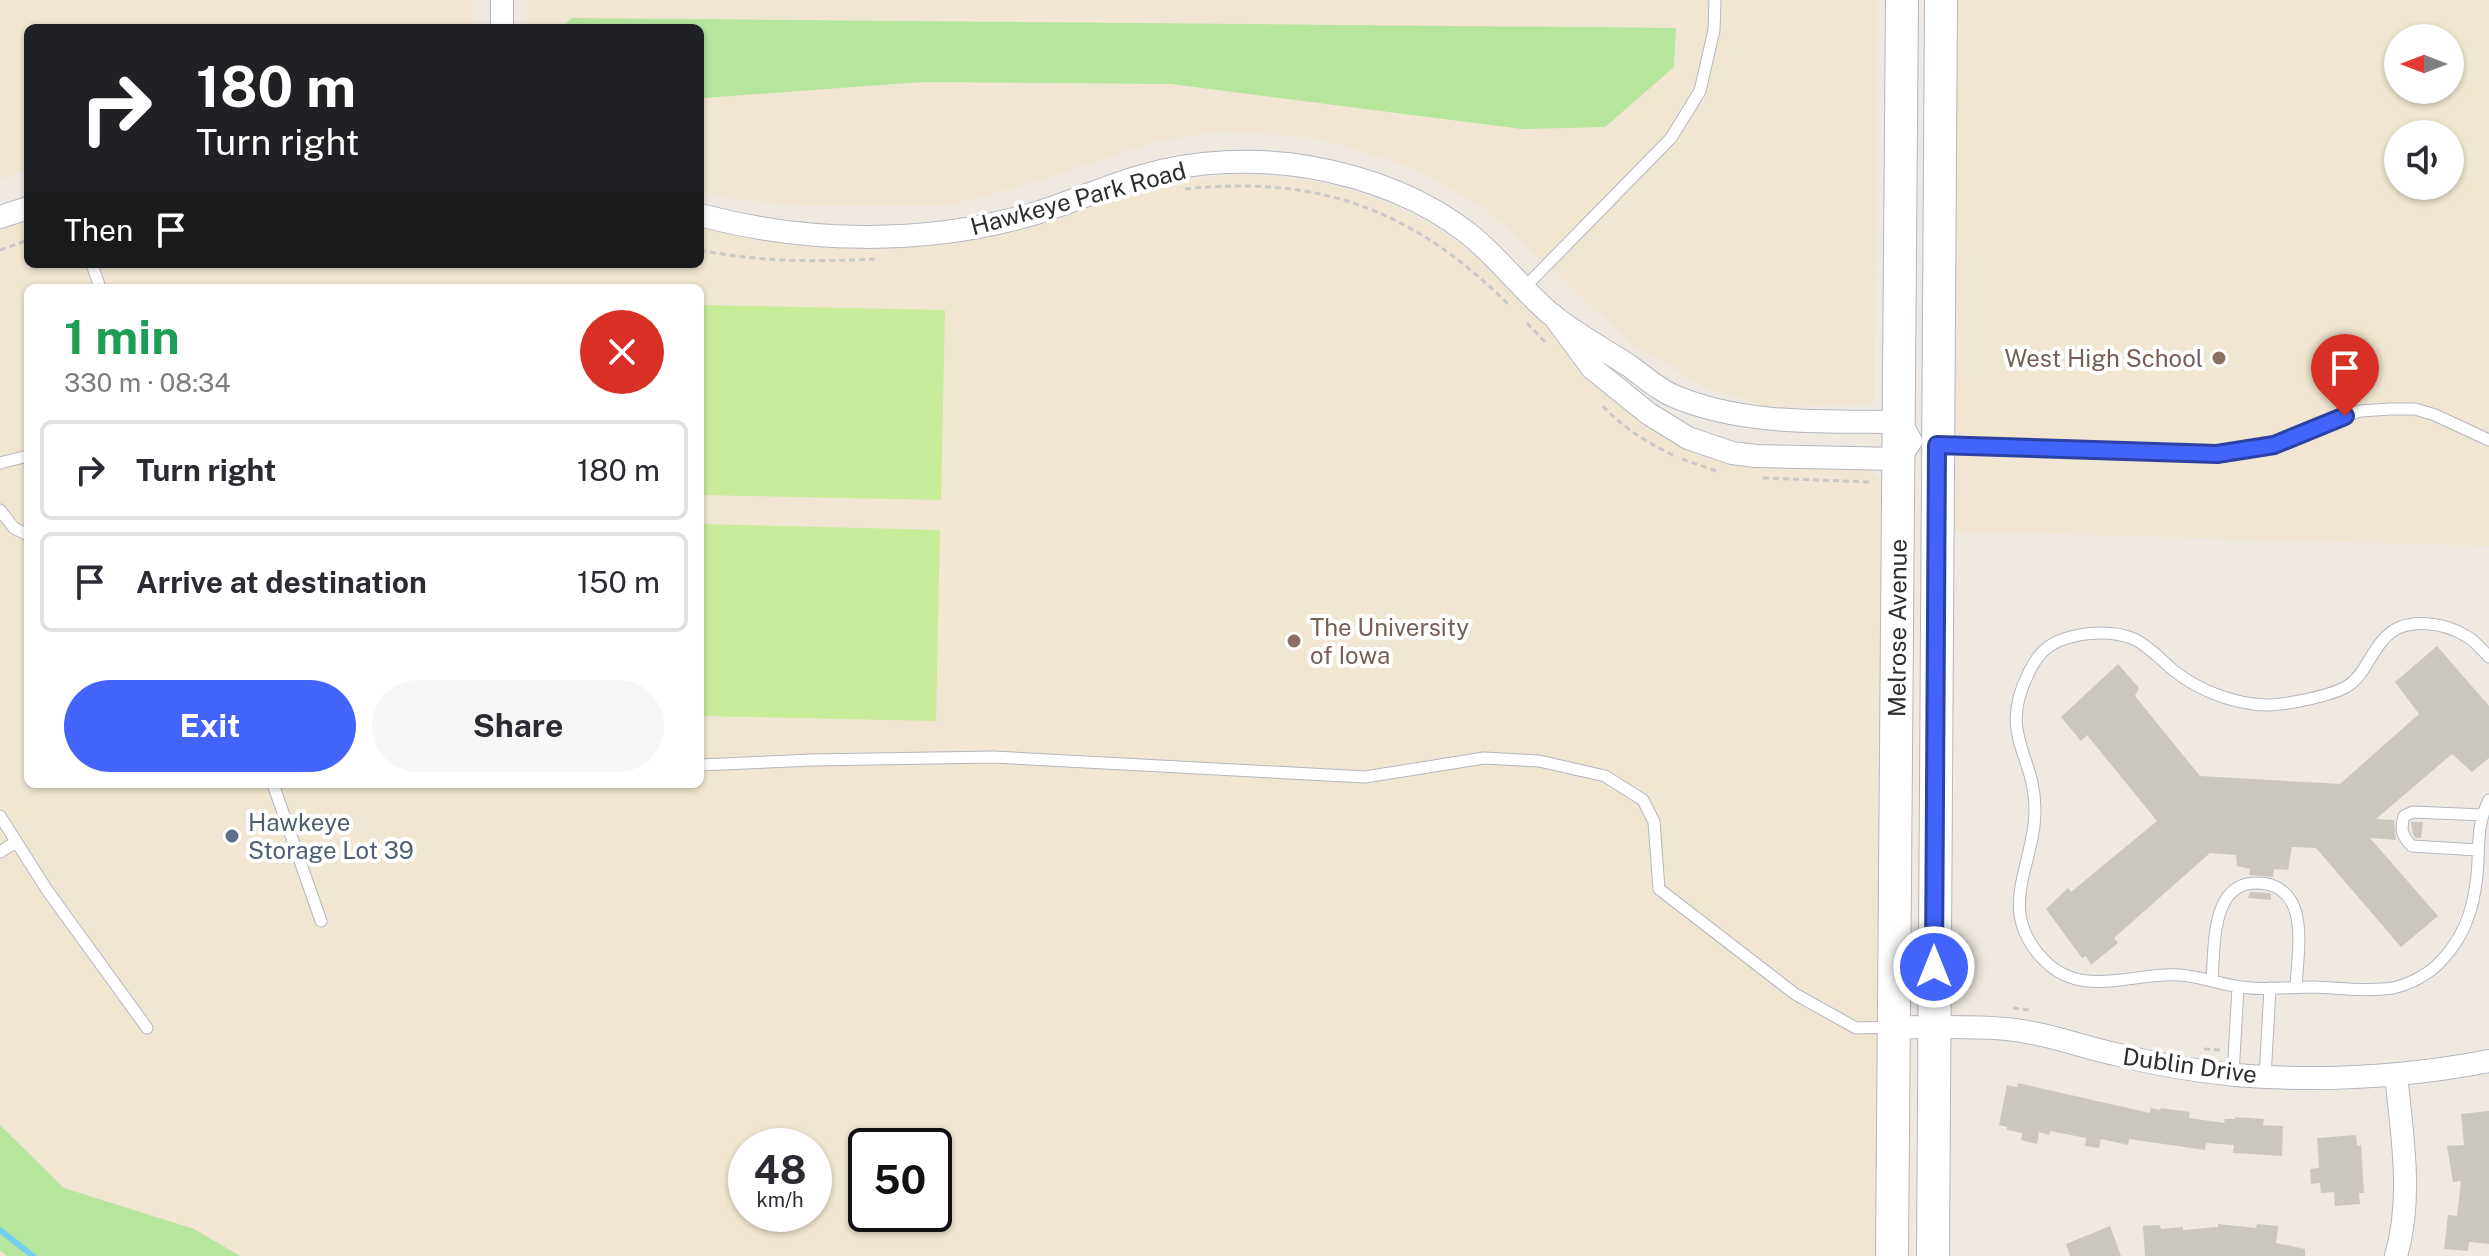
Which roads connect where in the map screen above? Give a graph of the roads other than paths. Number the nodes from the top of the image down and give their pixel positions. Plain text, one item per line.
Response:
1 (502, 0) edge
2 (1715, 0) edge
3 (1902, 0) edge
4 (1941, 0) edge
5 (502, 24) edge
6 (24, 209) edge
7 (704, 216) edge
8 (0, 217) edge
9 (1517, 297) junction
10 (1553, 315) junction
11 (2489, 440) edge
12 (1905, 450) junction
13 (24, 457) edge
14 (0, 463) edge
15 (0, 510) edge
16 (24, 533) edge
17 (2489, 657) edge
18 (704, 765) edge
19 (274, 788) edge
20 (2489, 800) edge
21 (2483, 815) junction
22 (0, 816) edge
23 (16, 842) junction
24 (2478, 850) junction
25 (0, 852) edge
26 (321, 921) dead end
27 (2212, 981) junction
28 (2238, 987) junction
29 (2296, 987) junction
30 (2270, 988) junction
31 (1893, 1027) junction
32 (147, 1028) dead end
33 (1934, 1028) junction
34 (2489, 1061) edge
35 (2233, 1075) junction
36 (2396, 1075) junction
37 (2265, 1077) junction
38 (1892, 1256) edge
39 (1933, 1256) edge
40 (2396, 1256) edge

1 - 5 street
2 - 9 lane
3 - 12 main road, Melrose Avenue
4 - 12 main road, Melrose Avenue
6 - 8 street
7 - 9 street, Hawkeye Park Road
9 - 10 street, Hawkeye Park Road
10 - 12 street, Hawkeye Park Road
10 - 12 street, Hawkeye Park Road
11 - 12 lane
12 - 31 main road, Melrose Avenue
12 - 33 main road, Melrose Avenue
13 - 14 lane
15 - 16 lane
17 - 27 lane
18 - 31 lane
19 - 26 lane
20 - 21 lane
21 - 24 lane
21 - 24 lane
22 - 23 lane
23 - 25 lane
23 - 32 lane
24 - 29 lane
27 - 28 lane
27 - 29 lane
28 - 30 lane
28 - 35 lane
29 - 30 lane
30 - 37 lane
31 - 33 street, Dublin Drive
31 - 38 main road, Melrose Avenue
33 - 35 street, Dublin Drive
33 - 39 main road, Melrose Avenue
34 - 36 street, Dublin Drive
35 - 37 street, Dublin Drive
36 - 37 street, Dublin Drive
36 - 40 street

